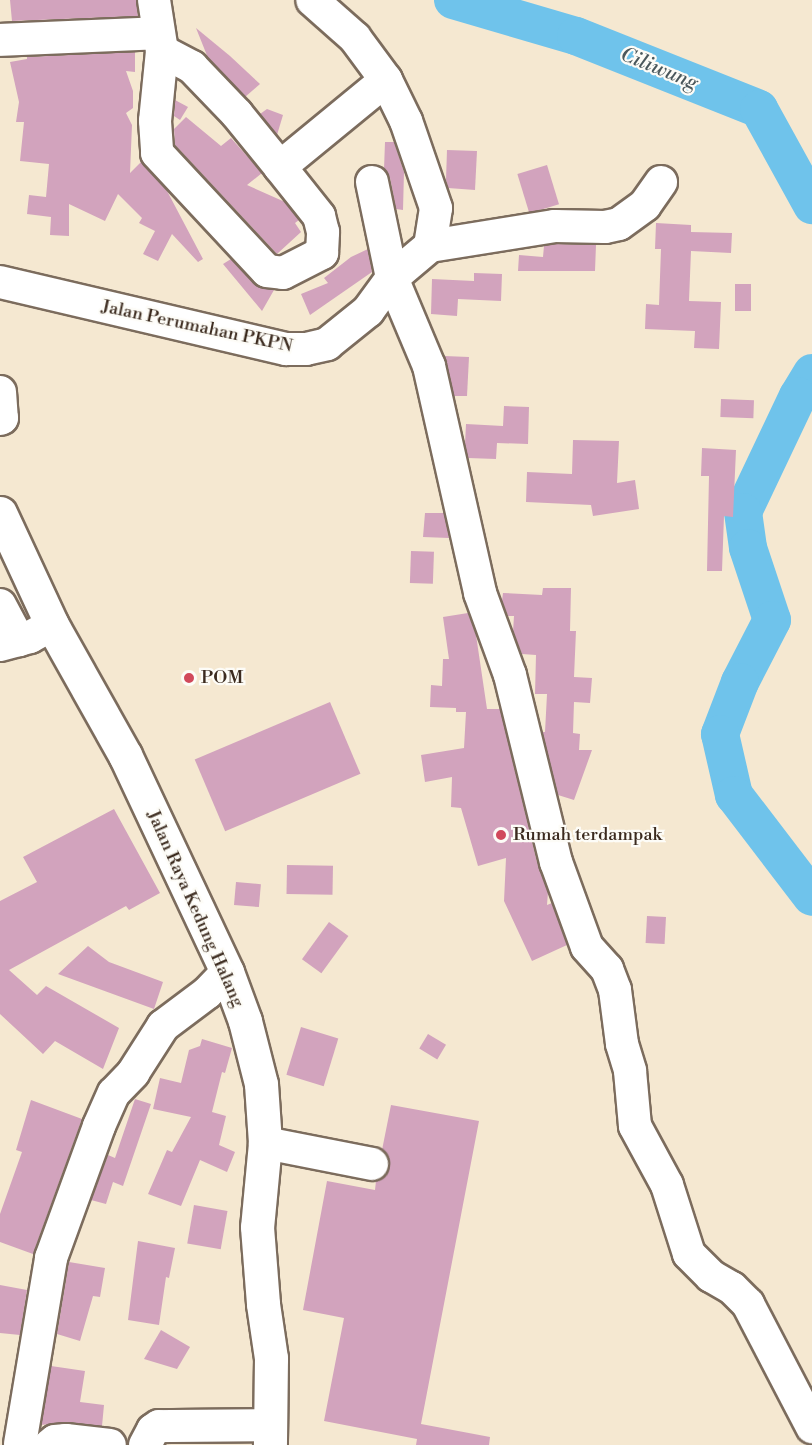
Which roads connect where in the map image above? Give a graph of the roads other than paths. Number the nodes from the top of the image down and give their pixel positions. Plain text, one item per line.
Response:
1 (154, 0) edge
2 (312, 0) edge
3 (0, 40) edge
4 (160, 42) junction
5 (386, 80) junction
6 (280, 167) junction
7 (372, 182) dead end
8 (661, 182) dead end
9 (430, 246) junction
10 (392, 278) junction
11 (0, 282) edge
12 (0, 392) edge
13 (0, 419) edge
14 (0, 513) edge
15 (33, 585) junction
16 (0, 603) edge
17 (52, 625) junction
18 (9, 643) edge
19 (227, 972) junction
20 (265, 1143) junction
21 (372, 1164) dead end
22 (812, 1427) edge
23 (270, 1435) edge
24 (14, 1444) edge
25 (50, 1445) edge
26 (110, 1445) edge
27 (145, 1445) edge

1 - 4 street
2 - 5 street
3 - 4 street
4 - 6 street
4 - 6 street
5 - 6 street
5 - 9 street
7 - 10 street
8 - 9 street
9 - 10 street, Jalan Perumahan PKPN
10 - 11 street, Jalan Perumahan PKPN
10 - 22 street
12 - 13 street
14 - 15 main road, Jalan Raya Kedung Halang
15 - 16 street
15 - 17 main road, Jalan Raya Kedung Halang
16 - 18 street
17 - 18 street
17 - 19 main road, Jalan Raya Kedung Halang
19 - 20 main road, Jalan Raya Kedung Halang
19 - 24 street
20 - 21 street
20 - 23 main road, Jalan Raya Kedung Halang
23 - 27 street
25 - 26 street

